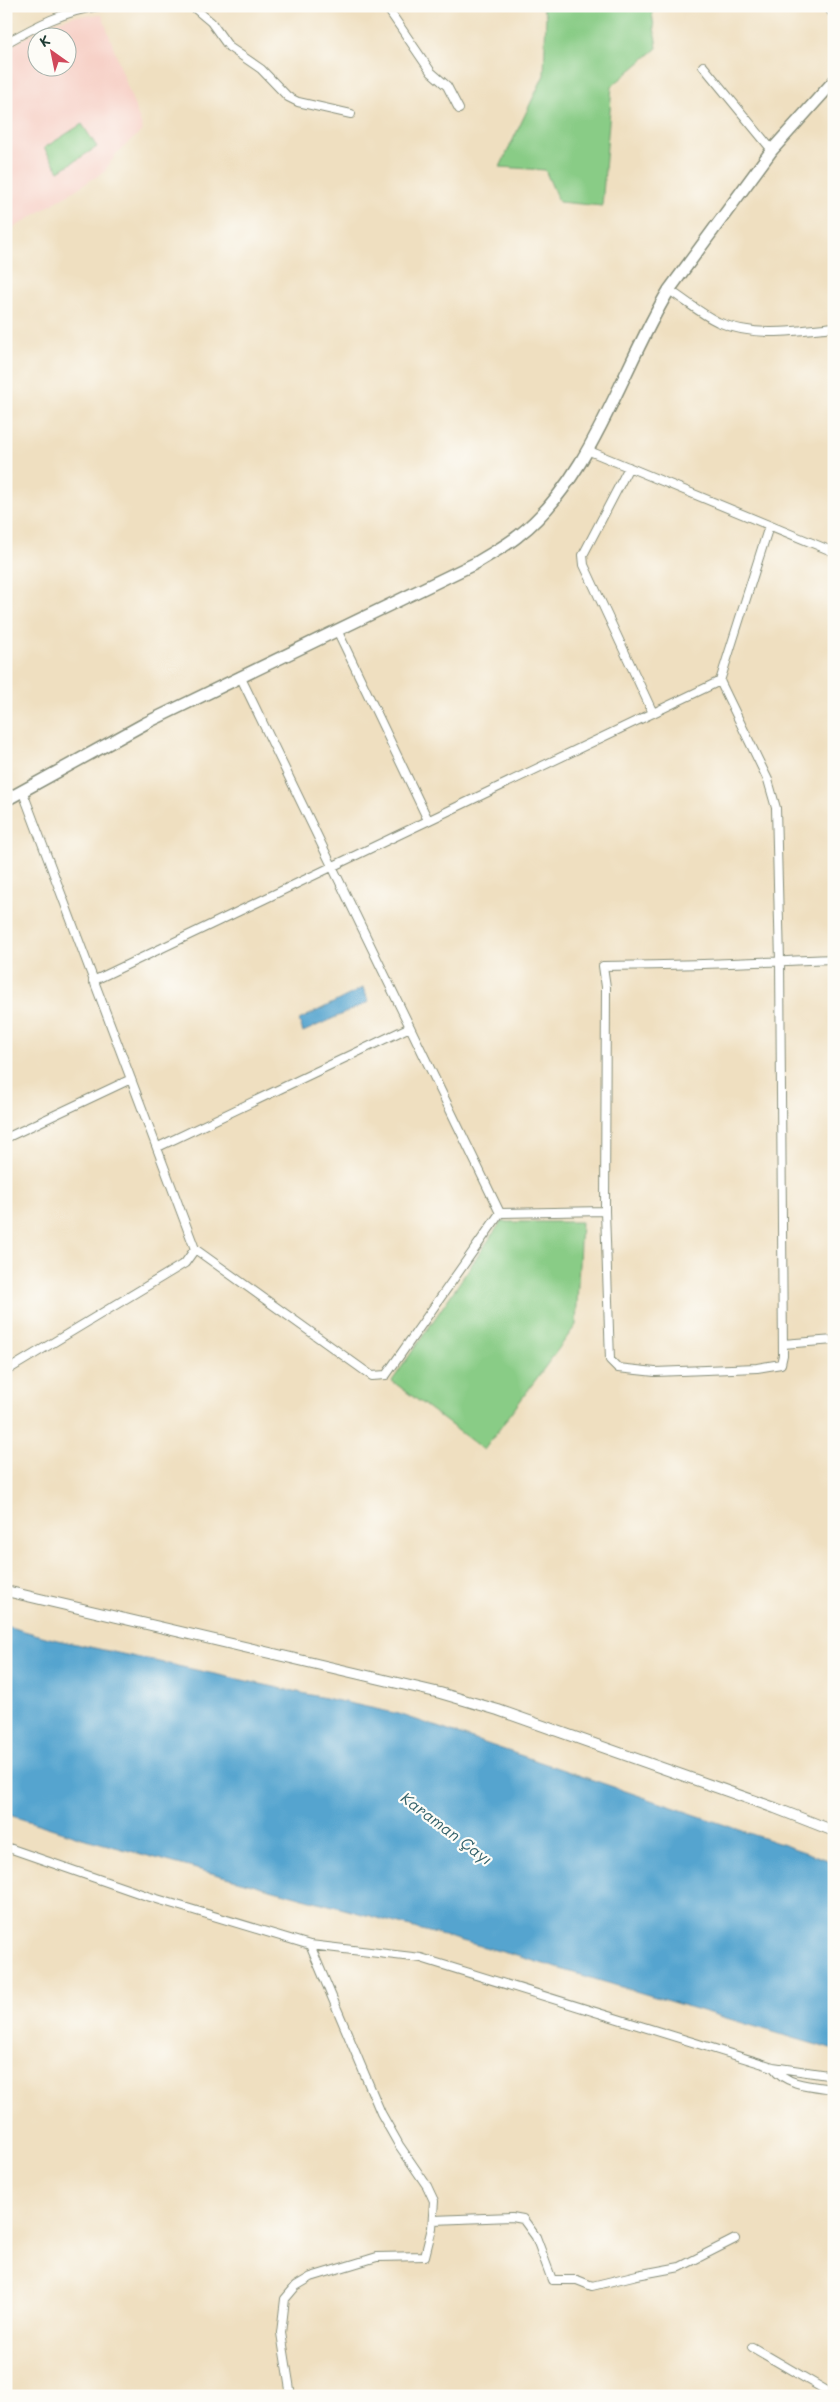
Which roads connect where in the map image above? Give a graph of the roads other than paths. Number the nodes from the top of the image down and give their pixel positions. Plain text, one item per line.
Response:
1 (99, 6) edge
2 (192, 6) edge
3 (386, 6) edge
4 (827, 6) edge
5 (834, 15) edge
6 (6, 43) edge
7 (703, 66) dead end
8 (834, 81) edge
9 (458, 109) dead end
10 (351, 114) dead end
11 (772, 150) junction
12 (669, 290) junction
13 (834, 327) edge
14 (587, 450) junction
15 (629, 467) junction
16 (769, 526) junction
17 (834, 552) edge
18 (337, 630) junction
19 (240, 676) junction
20 (720, 680) junction
21 (653, 713) junction
22 (22, 790) junction
23 (6, 800) edge
24 (428, 820) junction
25 (332, 866) junction
26 (834, 959) edge
27 (780, 961) junction
28 (93, 981) junction
29 (410, 1027) junction
30 (131, 1079) junction
31 (6, 1138) edge
32 (158, 1147) junction
33 (605, 1211) junction
34 (500, 1213) junction
35 (195, 1249) junction
36 (834, 1340) edge
37 (783, 1344) junction
38 (6, 1371) edge
39 (6, 1592) edge
40 (834, 1832) edge
41 (6, 1847) edge
42 (310, 1945) junction
43 (773, 2067) junction
44 (834, 2076) edge
45 (834, 2089) edge
46 (433, 2220) junction
47 (735, 2239) dead end
48 (752, 2346) dead end
49 (834, 2395) edge
50 (291, 2396) edge

1 - 6 street
2 - 10 street
3 - 9 street
4 - 5 street
7 - 11 street
8 - 11 main road
11 - 12 main road
12 - 13 street
12 - 14 main road
14 - 15 street
14 - 18 main road
15 - 16 street
15 - 21 street
16 - 17 street
16 - 20 street
18 - 19 main road
18 - 24 street
19 - 22 main road
19 - 25 street
20 - 21 street
20 - 27 street
21 - 24 street
22 - 23 main road
22 - 28 street
24 - 25 street
25 - 28 street
25 - 29 street
26 - 27 street
27 - 33 street
27 - 37 street
28 - 30 street
29 - 32 street
29 - 34 street
30 - 31 street
30 - 32 street
32 - 35 street
33 - 34 street
33 - 37 street
34 - 35 street
35 - 38 street
36 - 37 street
39 - 40 street
41 - 42 street
42 - 43 street
42 - 46 street
43 - 44 street
43 - 45 street
46 - 47 street
46 - 50 street
48 - 49 street

